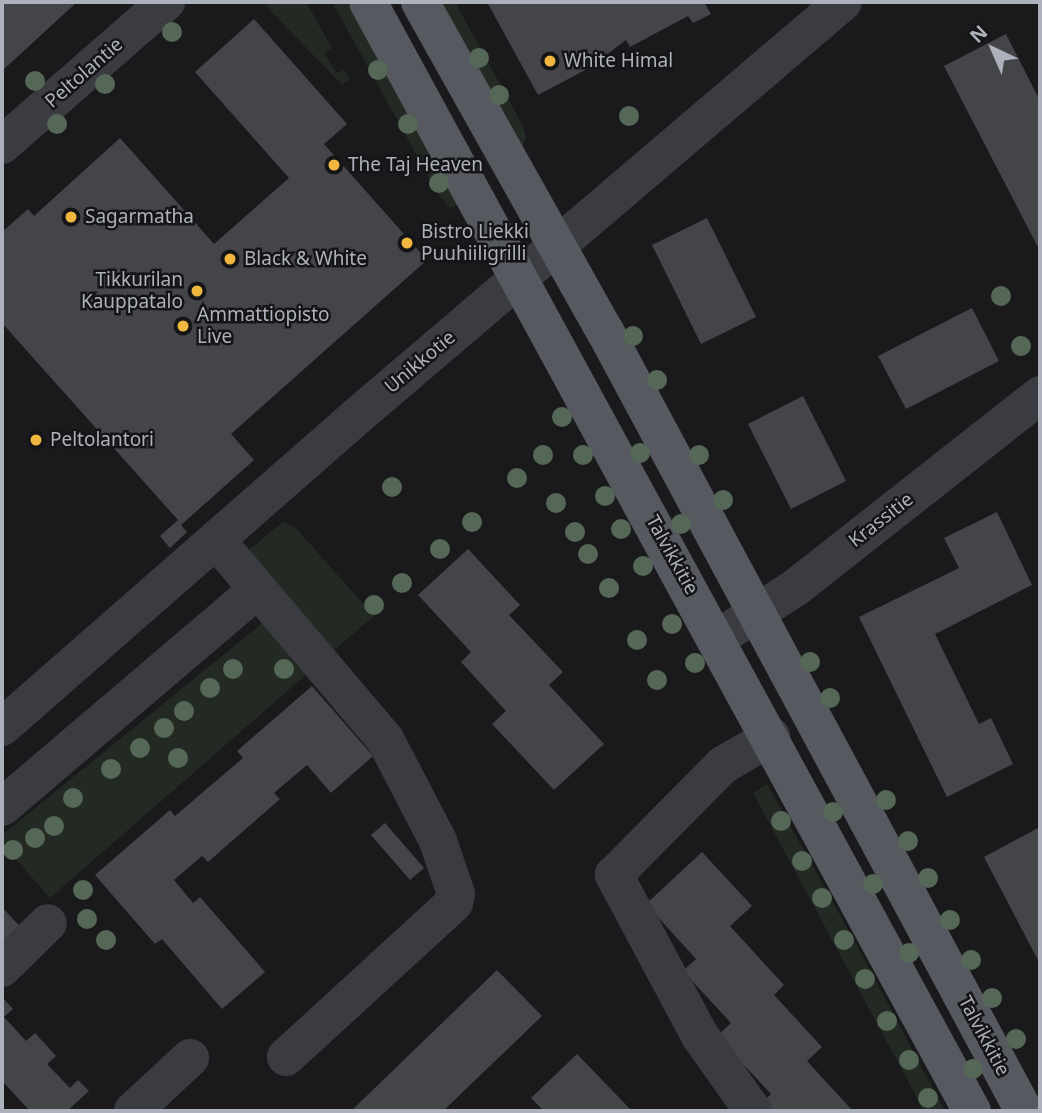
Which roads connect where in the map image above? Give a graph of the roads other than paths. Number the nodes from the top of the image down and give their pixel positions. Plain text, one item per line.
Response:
1 (166, 2) edge
2 (368, 2) edge
3 (420, 2) edge
4 (843, 2) edge
5 (2, 145) edge
6 (559, 248) junction
7 (522, 279) junction
8 (1040, 394) edge
9 (216, 540) junction
10 (258, 589) junction
11 (758, 614) junction
12 (718, 638) junction
13 (2, 727) edge
14 (771, 737) junction
15 (2, 807) edge
16 (48, 923) dead end
17 (2, 968) edge
18 (286, 1057) dead end
19 (190, 1058) dead end
20 (132, 1111) edge
21 (753, 1111) edge
22 (972, 1111) edge
23 (1024, 1111) edge

1 - 5 street, Peltolantie
2 - 7 main road, Talvikkitie
3 - 6 main road, Talvikkitie
4 - 6 street, Unikkotie
6 - 7 street, Unikkotie
6 - 11 main road, Talvikkitie
7 - 9 street, Unikkotie
7 - 12 main road, Talvikkitie
8 - 11 street, Krassitie
9 - 10 street
9 - 13 street, Unikkotie
10 - 15 street
10 - 18 street
11 - 12 street, Krassitie
11 - 23 main road, Talvikkitie
12 - 14 main road, Talvikkitie
14 - 21 street
14 - 22 main road, Talvikkitie
16 - 17 street
19 - 20 street

